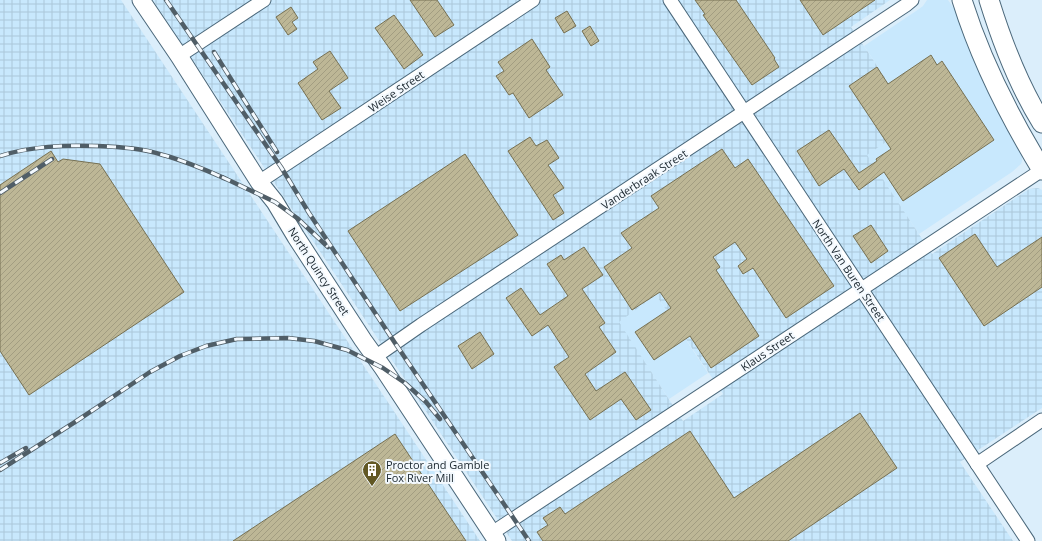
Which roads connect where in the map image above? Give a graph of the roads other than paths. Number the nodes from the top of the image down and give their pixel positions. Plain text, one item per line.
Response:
1 (141, 0) edge
2 (264, 0) edge
3 (533, 0) edge
4 (670, 0) edge
5 (912, 0) edge
6 (962, 0) edge
7 (988, 0) edge
8 (179, 56) junction
9 (744, 113) junction
10 (1042, 123) edge
11 (1042, 170) edge
12 (259, 182) junction
13 (861, 288) junction
14 (375, 357) junction
15 (1042, 420) edge
16 (977, 464) junction
17 (495, 537) edge
18 (1028, 541) edge

1 - 8 street, North Quincy Street
2 - 8 street
3 - 12 street, Weise Street
4 - 9 street, North Van Buren Street
5 - 9 street, Vanderbraak Street
6 - 11 main road
7 - 10 main road
8 - 12 street, North Quincy Street
9 - 13 street, North Van Buren Street
9 - 14 street, Vanderbraak Street
11 - 13 street, Klaus Street
12 - 14 street, North Quincy Street
13 - 16 street, North Van Buren Street
13 - 17 street, Klaus Street
14 - 17 street, North Quincy Street
15 - 16 street
16 - 18 street, North Van Buren Street

